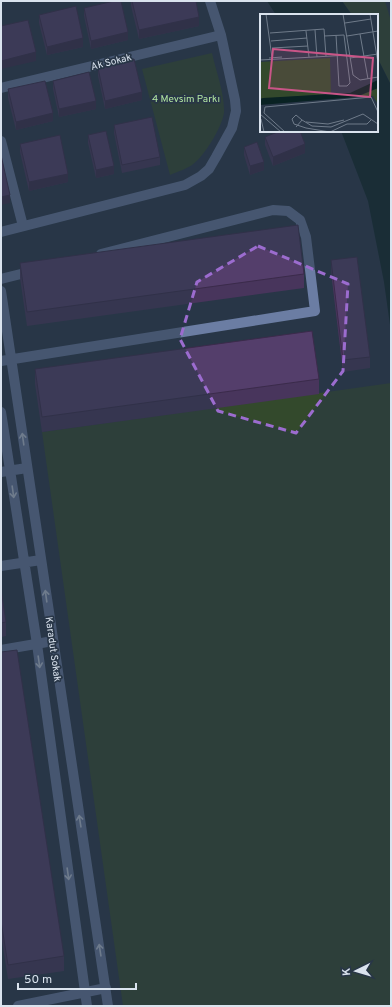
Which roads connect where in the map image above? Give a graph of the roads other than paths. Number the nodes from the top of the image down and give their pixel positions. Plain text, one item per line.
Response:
1 (210, 1) edge
2 (221, 36) junction
3 (1, 88) edge
4 (1, 140) edge
5 (23, 226) junction
6 (1, 232) edge
7 (92, 256) edge
8 (46, 267) edge
9 (1, 279) edge
10 (1, 291) edge
11 (12, 359) junction
12 (1, 361) edge
13 (1, 412) edge
14 (27, 468) junction
15 (6, 471) edge
16 (41, 560) junction
17 (24, 562) junction
18 (1, 566) edge
19 (52, 641) junction
20 (37, 644) junction
21 (1, 650) edge
22 (106, 988) junction
23 (84, 992) junction
24 (18, 1006) edge
25 (87, 1006) edge
26 (108, 1006) edge

1 - 2 street
2 - 3 street, Ak Sokak
2 - 5 street
4 - 5 street
5 - 6 street
7 - 11 street
8 - 9 street
10 - 11 street, Karadut Sokak
11 - 12 street
14 -> 11 street, Karadut Sokak
13 - 15 street, Karadut Sokak
14 - 15 street
14 - 16 street, Karadut Sokak
15 -> 17 street, Karadut Sokak
16 - 17 street
19 -> 16 street, Karadut Sokak
17 - 18 street
17 - 20 street, Karadut Sokak
19 - 20 street
22 -> 19 street, Karadut Sokak
20 - 21 street
20 -> 23 street, Karadut Sokak
22 - 23 street
22 - 26 street, Karadut Sokak
23 - 24 street
23 - 25 street, Karadut Sokak

